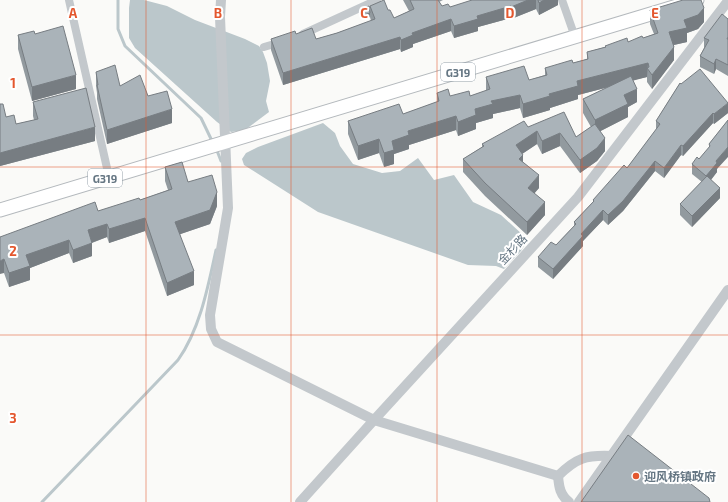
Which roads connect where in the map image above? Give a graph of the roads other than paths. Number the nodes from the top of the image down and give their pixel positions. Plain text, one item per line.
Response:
1 (69, 0) edge
2 (221, 0) edge
3 (377, 0) edge
4 (562, 0) edge
5 (698, 0) edge
6 (728, 1) edge
7 (575, 37) junction
8 (264, 47) dead end
9 (218, 144) junction
10 (110, 177) junction
11 (0, 210) edge
12 (728, 290) edge
13 (374, 420) junction
14 (611, 456) junction
15 (558, 476) junction
16 (300, 502) edge
17 (569, 502) edge
18 (579, 502) edge

1 - 10 street
2 - 9 street
3 - 8 street
4 - 7 street
5 - 7 highway, G319
6 - 13 street, 金杉路
7 - 9 highway, G319
9 - 10 highway, G319
9 - 13 street
10 - 11 highway, G319
12 - 14 street
13 - 15 street
13 - 16 street, 金杉路
14 - 15 street
14 - 18 street
15 - 17 street

